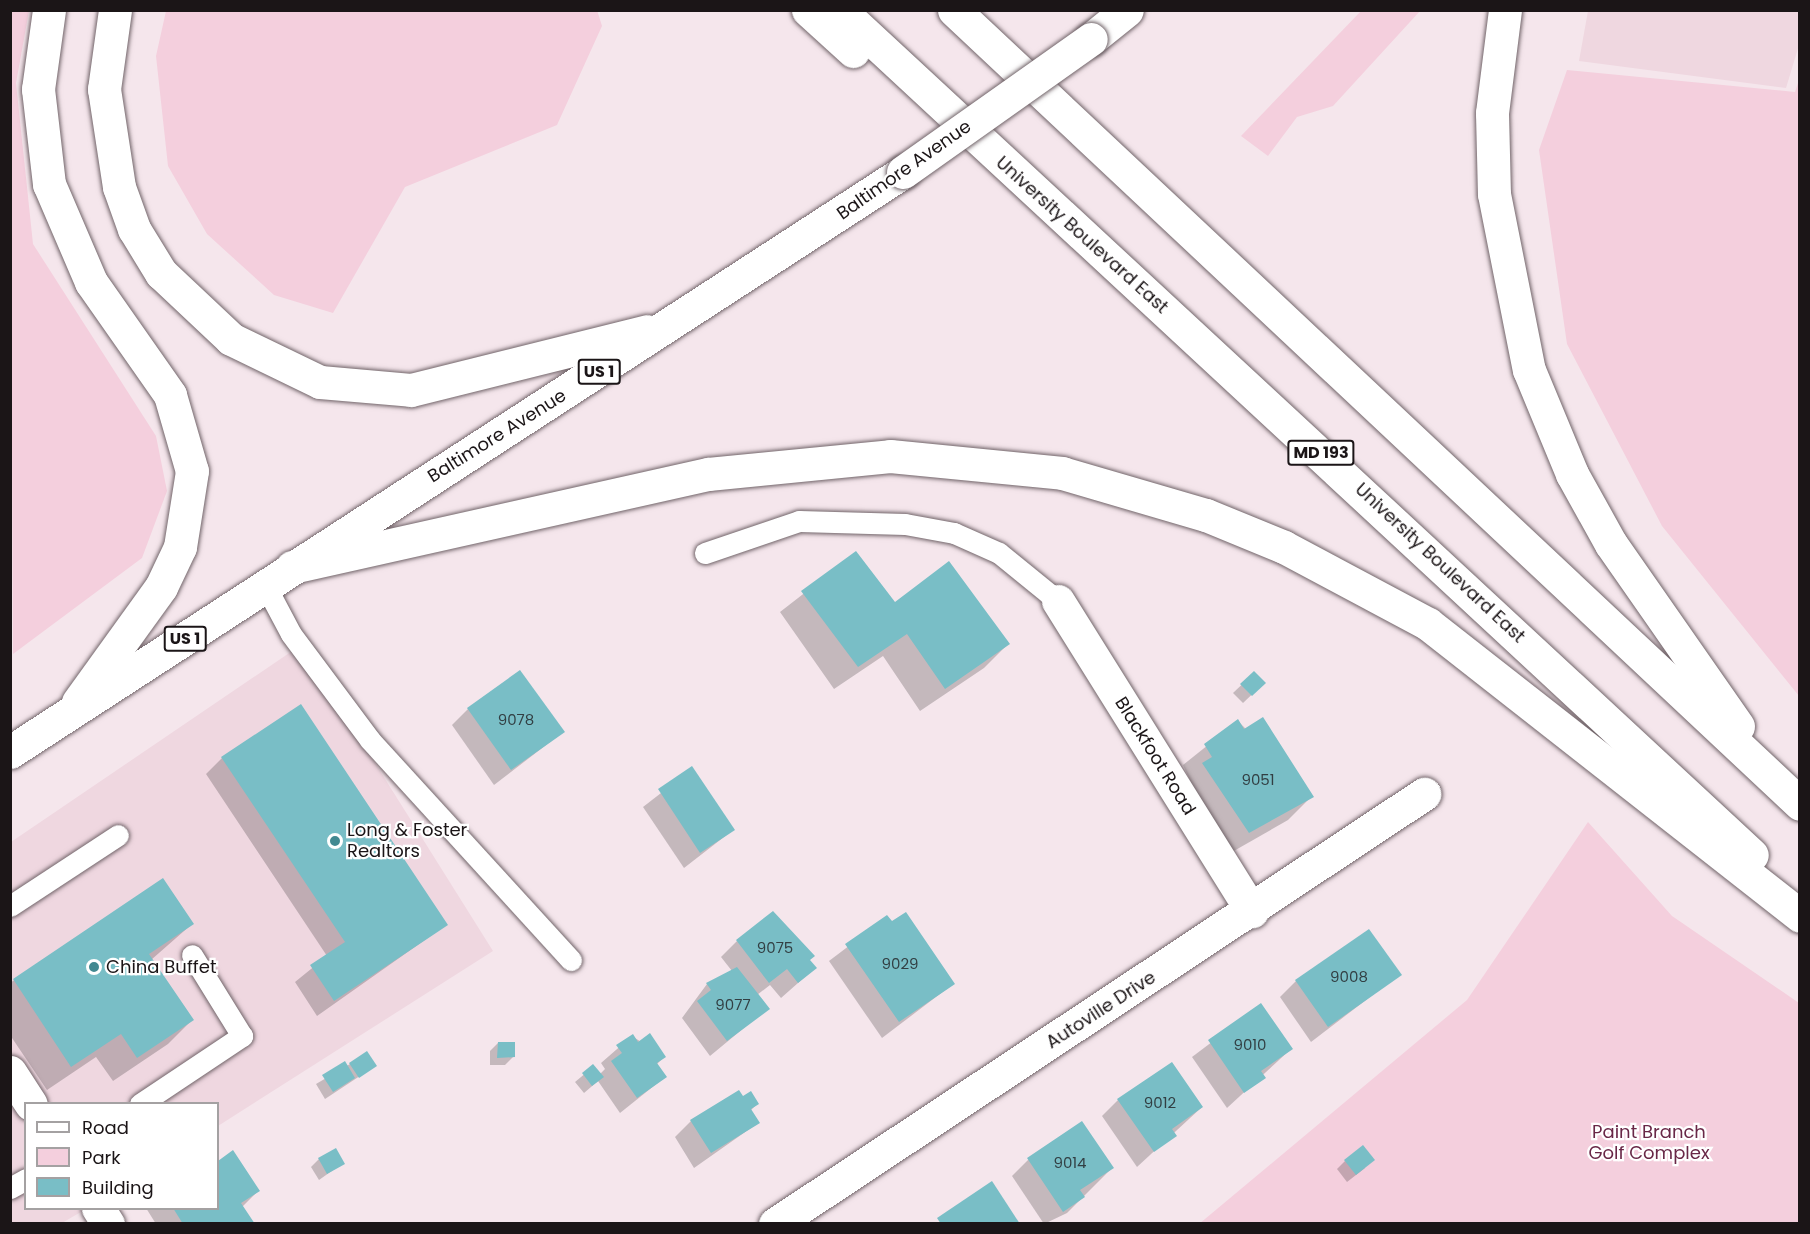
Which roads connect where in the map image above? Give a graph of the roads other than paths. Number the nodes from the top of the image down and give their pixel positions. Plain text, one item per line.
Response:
1 (49, 10) edge
2 (115, 10) edge
3 (808, 10) edge
4 (840, 10) edge
5 (954, 10) edge
6 (1127, 10) edge
7 (1504, 10) edge
8 (678, 322) junction
9 (1266, 403) junction
10 (705, 553) dead end
11 (292, 567) junction
12 (265, 585) junction
13 (1058, 601) joint
14 (70, 714) junction
15 (10, 752) edge
16 (1424, 794) dead end
17 (1794, 800) edge
18 (118, 835) dead end
19 (1800, 900) edge
20 (10, 906) edge
21 (1252, 911) junction
22 (1800, 916) edge
23 (192, 955) dead end
24 (571, 960) dead end
25 (10, 1072) edge
26 (30, 1102) edge
27 (143, 1102) edge
28 (24, 1180) edge
29 (10, 1188) edge
30 (99, 1210) edge
31 (108, 1224) edge
32 (775, 1224) edge

1 - 14 main road
2 - 8 main road
3 - 9 main road
4 - 9 main road, University Boulevard East / MD 193
5 - 17 main road
6 - 8 main road, Baltimore Avenue / US 1, bridge
7 - 17 main road
8 - 11 main road, Baltimore Avenue / US 1
9 - 19 main road, University Boulevard East / MD 193
10 - 13 lane
11 - 12 main road, Baltimore Avenue / US 1
11 - 22 main road
12 - 14 main road, Baltimore Avenue / US 1
12 - 24 lane
13 - 21 main road, Blackfoot Road
14 - 15 main road, Baltimore Avenue / US 1
16 - 21 main road, Autoville Drive
18 - 20 lane
21 - 32 main road, Autoville Drive
23 - 27 lane
25 - 26 main road
28 - 29 lane
30 - 31 main road

